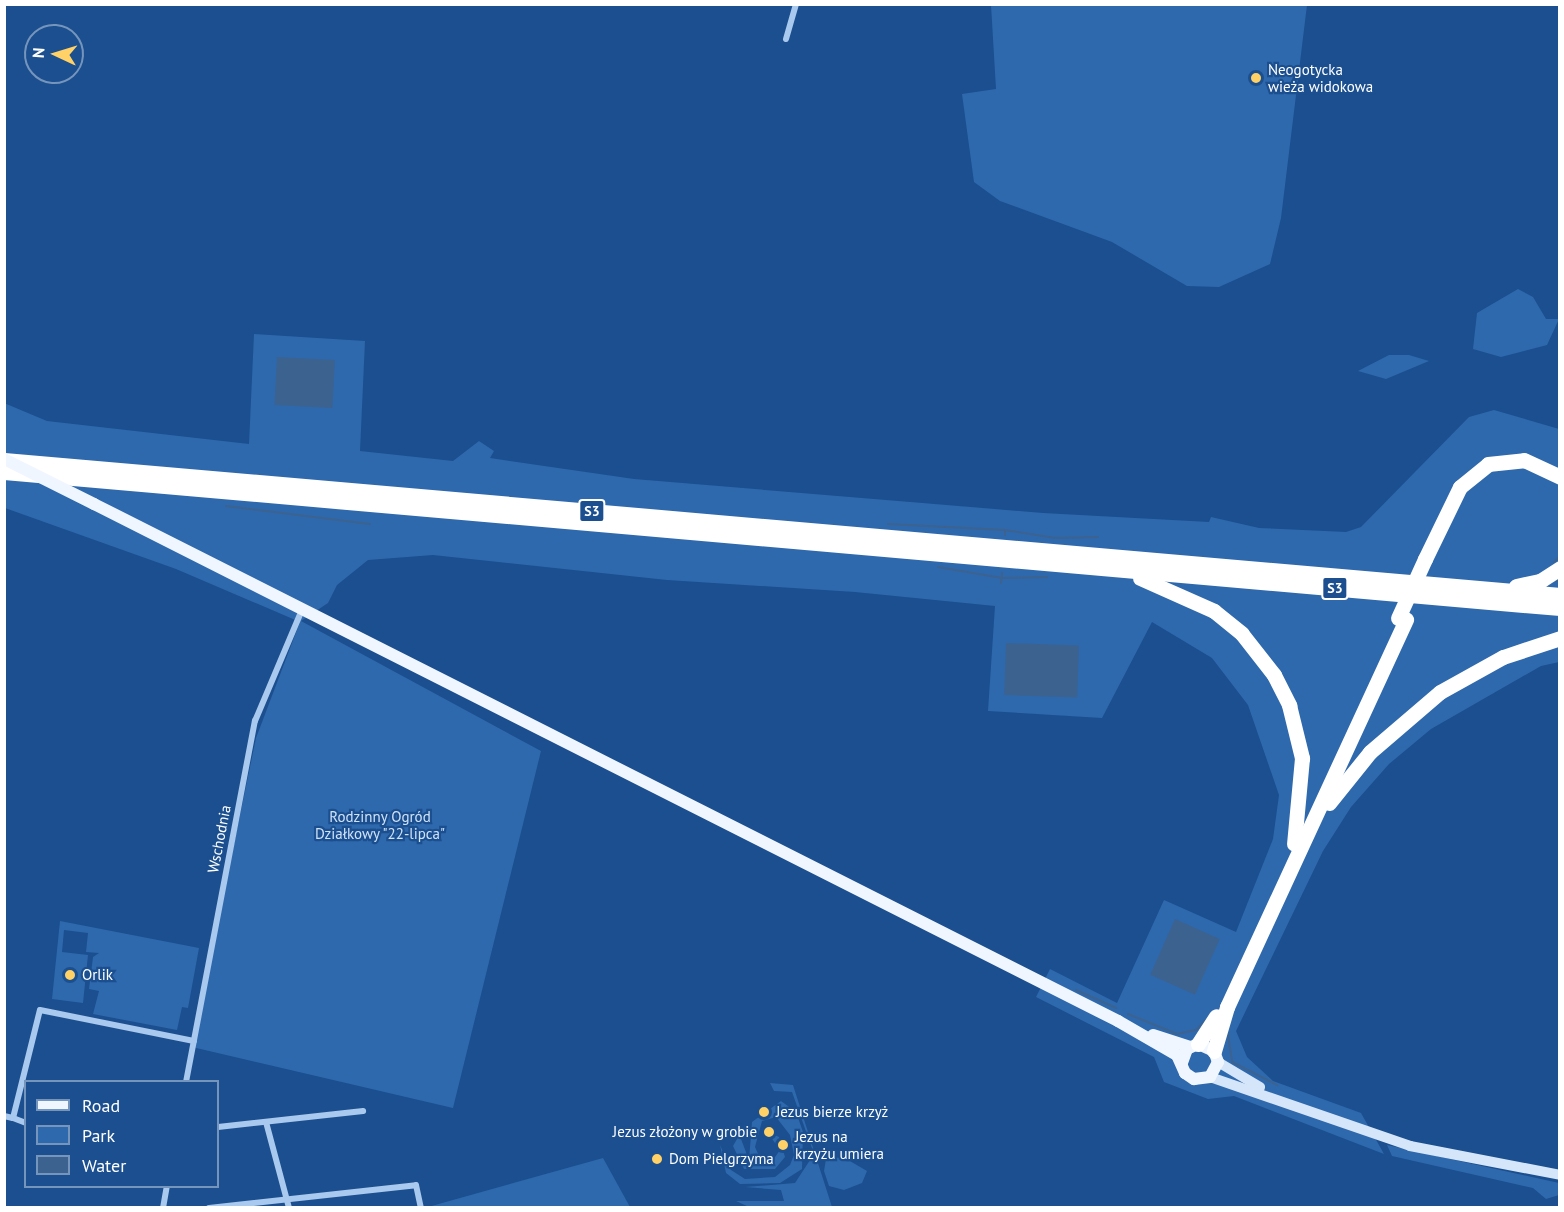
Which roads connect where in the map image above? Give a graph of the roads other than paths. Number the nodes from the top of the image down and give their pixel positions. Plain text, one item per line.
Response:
1 (796, 4) edge
2 (786, 39) dead end
3 (4, 459) edge
4 (4, 472) edge
5 (1560, 477) edge
6 (1560, 488) edge
7 (1429, 560) junction
8 (1110, 568) junction
9 (1560, 568) edge
10 (1494, 590) junction
11 (1560, 595) edge
12 (1560, 608) edge
13 (303, 609) junction
14 (1560, 638) edge
15 (1300, 841) junction
16 (1124, 1025) junction
17 (194, 1041) junction
18 (1194, 1045) junction
19 (1216, 1056) junction
20 (1182, 1063) junction
21 (1210, 1077) junction
22 (186, 1080) edge
23 (1298, 1107) junction
24 (363, 1112) dead end
25 (4, 1116) edge
26 (13, 1118) junction
27 (24, 1122) edge
28 (266, 1122) junction
29 (219, 1127) edge
30 (1560, 1174) edge
31 (167, 1188) edge
32 (286, 1199) junction
33 (163, 1208) edge
34 (208, 1208) edge
35 (289, 1208) edge
36 (421, 1208) edge

1 - 2 street
3 - 10 highway, S3
3 - 13 main road, bridge
4 - 8 highway, S3
5 - 7 highway
6 - 7 highway
7 - 15 highway
8 - 12 highway, S3
8 - 15 highway
9 - 10 highway
10 - 11 highway, S3
13 - 16 main road
13 - 17 street, Wschodnia
14 - 15 highway
15 - 18 highway
15 - 19 highway
16 - 18 main road
16 - 20 main road
17 - 22 street, Wschodnia
17 - 26 street
18 - 19 main road
18 - 20 main road
19 - 21 main road
19 - 23 main road
20 - 21 main road
21 - 23 main road
23 - 30 main road
24 - 28 street
25 - 26 street
26 - 27 street
28 - 29 street
28 - 32 street
31 - 33 street
32 - 34 street
32 - 35 street
32 - 36 street

